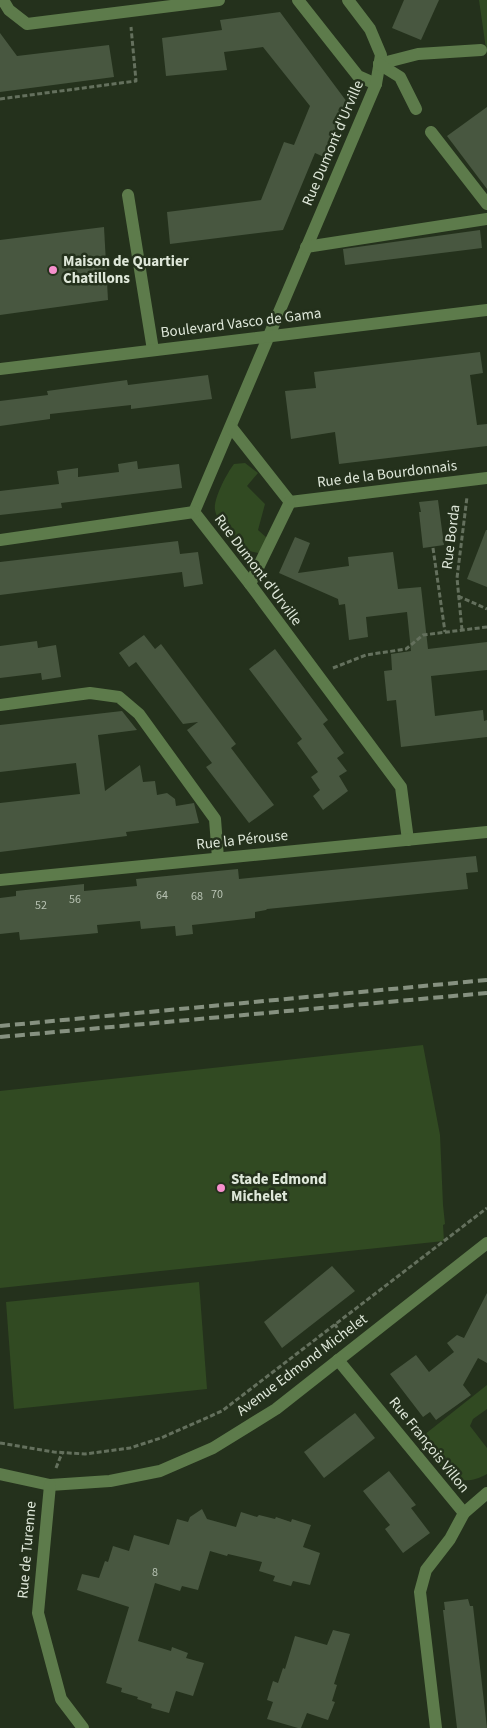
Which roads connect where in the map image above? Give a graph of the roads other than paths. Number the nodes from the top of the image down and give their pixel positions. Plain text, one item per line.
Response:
1 (3, 0) edge
2 (219, 0) edge
3 (298, 0) edge
4 (348, 0) edge
5 (481, 50) dead end
6 (379, 64) junction
7 (376, 84) junction
8 (416, 109) dead end
9 (431, 132) dead end
10 (128, 195) dead end
11 (487, 204) edge
12 (487, 219) edge
13 (306, 247) junction
14 (487, 310) edge
15 (268, 335) junction
16 (152, 350) junction
17 (0, 369) edge
18 (231, 427) junction
19 (487, 478) edge
20 (290, 502) junction
21 (194, 512) junction
22 (0, 540) edge
23 (250, 584) junction
24 (0, 704) edge
25 (487, 832) edge
26 (408, 840) junction
27 (218, 858) junction
28 (0, 880) edge
29 (487, 1243) edge
30 (338, 1360) junction
31 (0, 1474) edge
32 (50, 1485) junction
33 (487, 1493) edge
34 (464, 1513) junction
35 (83, 1728) edge
36 (436, 1728) edge

1 - 2 street
3 - 7 street
4 - 6 street, Rue Dumont d'Urville
5 - 6 street
6 - 7 street, Rue Dumont d'Urville
6 - 8 street
7 - 13 street, Rue Dumont d'Urville
9 - 11 street
10 - 16 street
12 - 13 street
13 - 15 street, Rue Dumont d'Urville
14 - 15 street, Boulevard Vasco de Gama
15 - 16 street, Boulevard Vasco de Gama
15 - 18 street, Rue Dumont d'Urville
16 - 17 street, Boulevard Vasco de Gama
18 - 20 street
18 - 21 street, Rue Dumont d'Urville
19 - 20 street, Rue de la Bourdonnais
20 - 23 street
21 - 22 street
21 - 23 street, Rue Dumont d'Urville
23 - 26 street, Rue Dumont d'Urville
24 - 27 street
25 - 26 street, Rue la Pérouse
26 - 27 street, Rue la Pérouse
27 - 28 street, Rue la Pérouse
29 - 30 street, Avenue Edmond Michelet
30 - 32 street, Avenue Edmond Michelet
30 - 34 street, Rue François Villon
31 - 32 street, Avenue Edmond Michelet
32 - 35 street, Rue de Turenne
33 - 34 street
34 - 36 street, Rue François Villon

